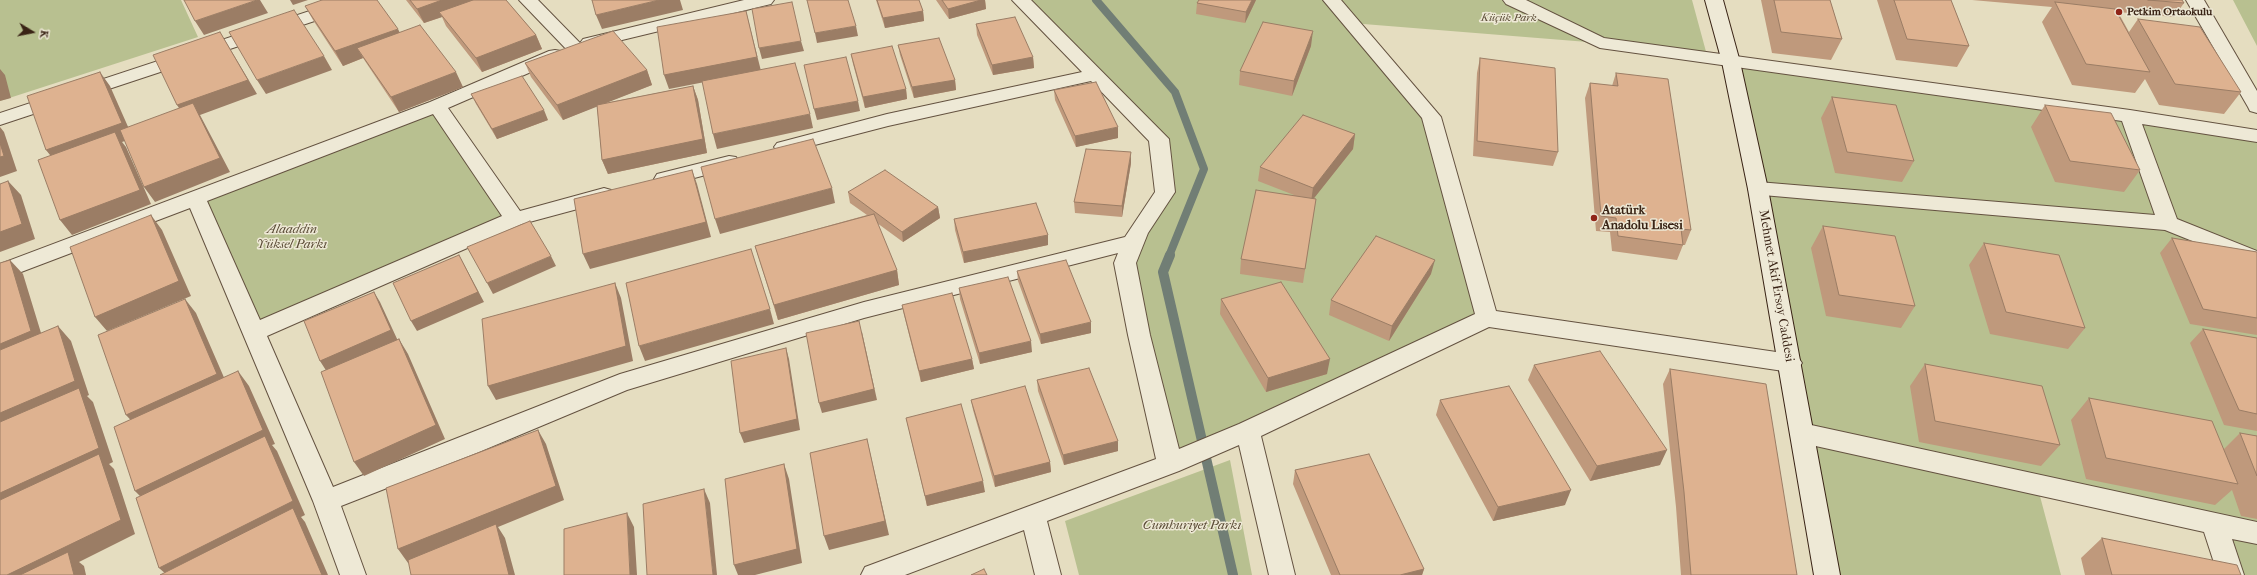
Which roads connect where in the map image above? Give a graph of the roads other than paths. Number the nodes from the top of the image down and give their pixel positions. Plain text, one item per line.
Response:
1 (360, 0) edge
2 (528, 0) edge
3 (765, 0) edge
4 (1021, 0) edge
5 (1332, 0) edge
6 (1512, 0) edge
7 (1714, 0) edge
8 (2195, 0) edge
9 (574, 47) junction
10 (1731, 62) junction
11 (1096, 74) junction
12 (437, 106) junction
13 (2257, 107) edge
14 (2130, 116) junction
15 (0, 119) edge
16 (2257, 136) edge
17 (644, 185) edge
18 (1758, 189) junction
19 (621, 191) edge
20 (196, 198) junction
21 (515, 219) junction
22 (2168, 223) junction
23 (1134, 242) junction
24 (2257, 259) edge
25 (0, 272) edge
26 (1487, 318) junction
27 (254, 332) junction
28 (1790, 363) junction
29 (1248, 431) junction
30 (1802, 434) junction
31 (1170, 464) junction
32 (326, 501) junction
33 (1033, 516) junction
34 (2214, 524) junction
35 (2257, 533) edge
36 (353, 575) edge
37 (874, 575) edge
38 (1048, 575) edge
39 (1282, 575) edge
40 (1827, 575) edge
41 (2231, 575) edge

1 - 15 street
2 - 9 street
3 - 9 street
4 - 11 street
5 - 26 street
6 - 10 street
7 - 10 street, Mehmet Akif Ersoy Caddesi
8 - 13 street
9 - 12 street
10 - 14 street
10 - 18 street, Mehmet Akif Ersoy Caddesi
11 - 17 street
11 - 23 street
12 - 20 street
12 - 21 street
14 - 16 street
14 - 22 street
18 - 22 street
18 - 28 street, Mehmet Akif Ersoy Caddesi
19 - 21 street
20 - 25 street
20 - 27 street
21 - 27 street
22 - 24 street
23 - 31 street
23 - 32 street
26 - 28 street
26 - 29 street
27 - 32 street
28 - 30 street, Mehmet Akif Ersoy Caddesi
29 - 31 street
29 - 39 street
30 - 34 street
30 - 40 street, Mehmet Akif Ersoy Caddesi
31 - 33 street
32 - 36 street
33 - 37 street
33 - 38 street
34 - 35 street
34 - 41 street

